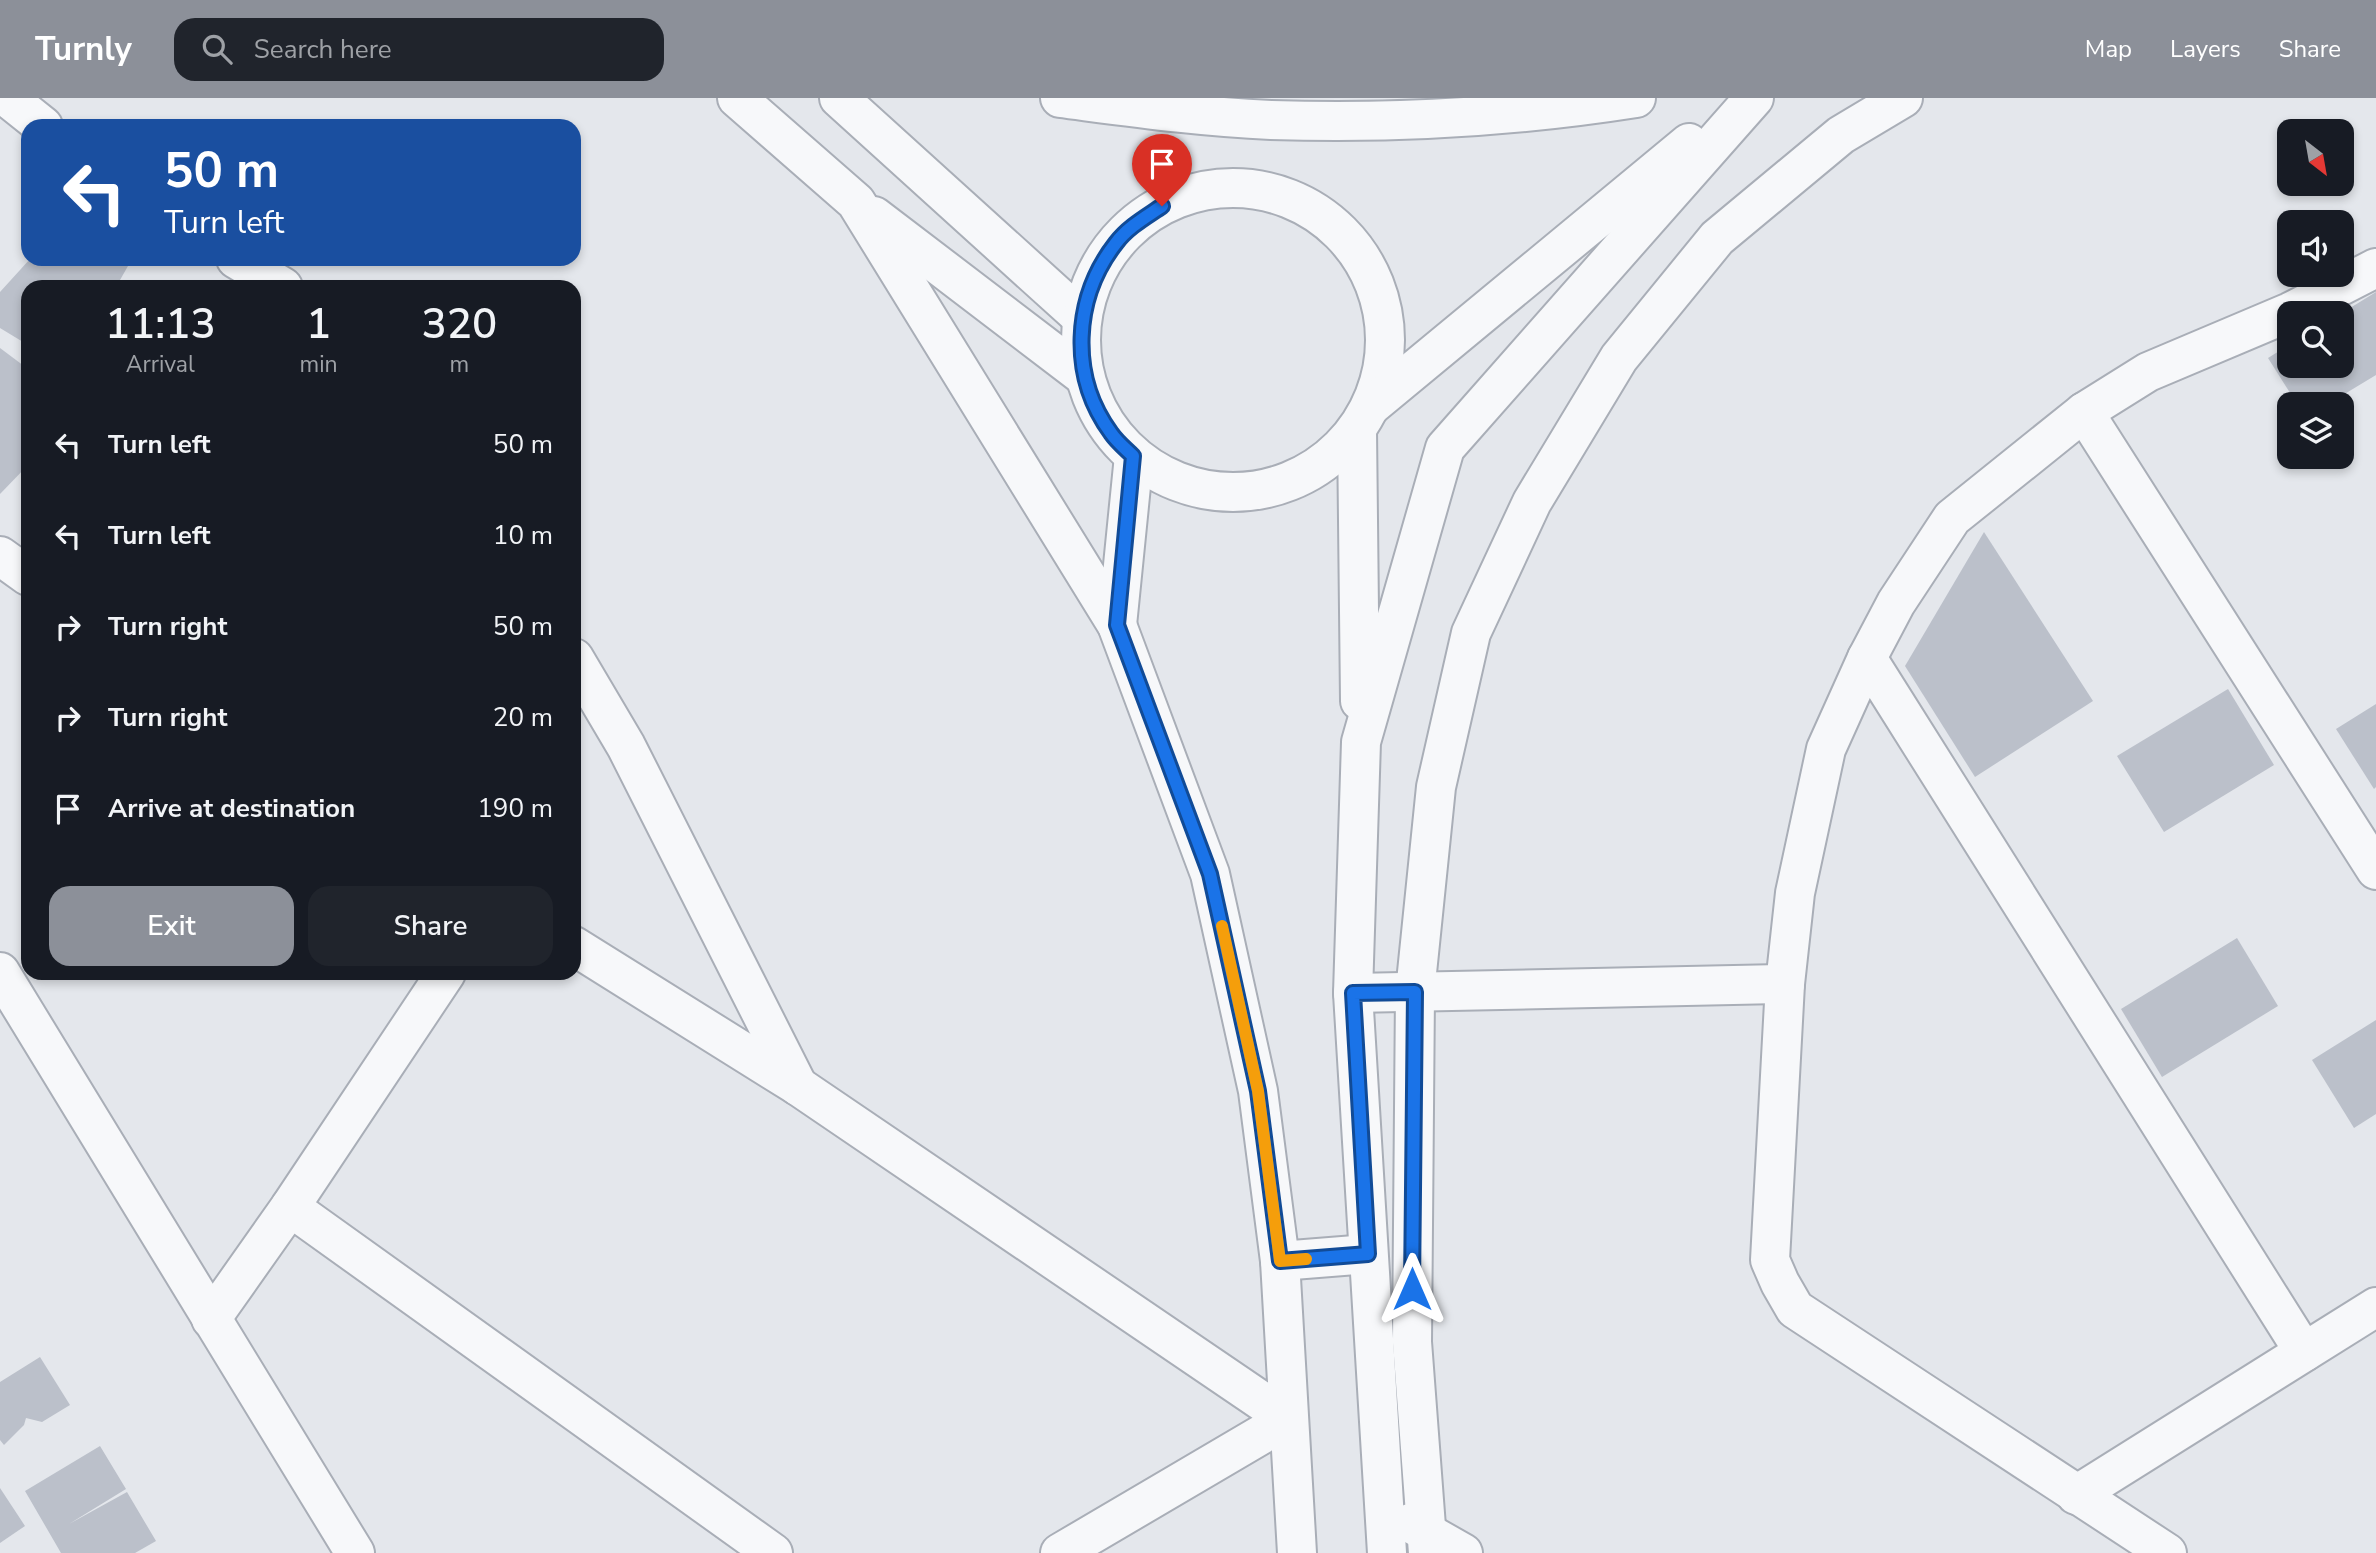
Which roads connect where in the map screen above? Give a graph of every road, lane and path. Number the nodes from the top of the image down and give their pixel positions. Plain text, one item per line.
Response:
1 (8, 98) edge
2 (737, 98) edge
3 (839, 98) edge
4 (1060, 98) edge
5 (1636, 98) edge
6 (1744, 98) edge
7 (1754, 98) edge
8 (1903, 98) edge
9 (34, 119) edge
10 (856, 202) junction
11 (248, 266) edge
12 (2376, 268) edge
13 (271, 280) edge
14 (1082, 318) junction
15 (1084, 377) junction
16 (2084, 412) junction
17 (1365, 417) junction
18 (1133, 456) junction
19 (0, 556) edge
20 (21, 571) edge
21 (1117, 625) junction
22 (1867, 658) junction
23 (581, 669) edge
24 (1361, 742) junction
25 (2376, 870) edge
26 (581, 950) edge
27 (0, 972) edge
28 (441, 980) edge
29 (1785, 984) junction
30 (1415, 992) junction
31 (1353, 993) junction
32 (798, 1086) junction
33 (290, 1207) junction
34 (1368, 1254) junction
35 (1280, 1261) junction
36 (2376, 1307) edge
37 (211, 1319) junction
38 (2304, 1352) junction
39 (1289, 1419) junction
40 (2076, 1495) junction
41 (1384, 1506) junction
42 (1426, 1543) edge
43 (355, 1553) edge
44 (773, 1553) edge
45 (1060, 1553) edge
46 (1297, 1553) edge
47 (1387, 1553) edge
48 (1463, 1553) edge
49 (2167, 1553) edge

1 - 9 street
2 - 10 street
3 - 14 street
4 - 5 street
6 - 17 street
7 - 24 street
8 - 30 street
10 - 15 street
10 - 21 street
11 - 13 street
12 - 16 street
14 - 15 street
14 - 17 street
15 - 18 street
16 - 22 street
16 - 25 street
17 - 18 street
17 - 24 street
18 - 21 street
19 - 20 street
21 - 35 street
22 - 29 street
22 - 38 street
23 - 32 street
24 - 31 street
26 - 32 street
27 - 37 street
28 - 33 street
29 - 30 street
29 - 40 street
30 - 31 street
30 - 42 street
31 - 34 street
32 - 39 street
33 - 37 street
33 - 44 street
34 - 35 street
34 - 41 street
35 - 39 street
36 - 38 street
37 - 43 street
38 - 40 street
39 - 45 street
39 - 46 street
40 - 49 street
41 - 42 street
41 - 47 street
42 - 48 street

